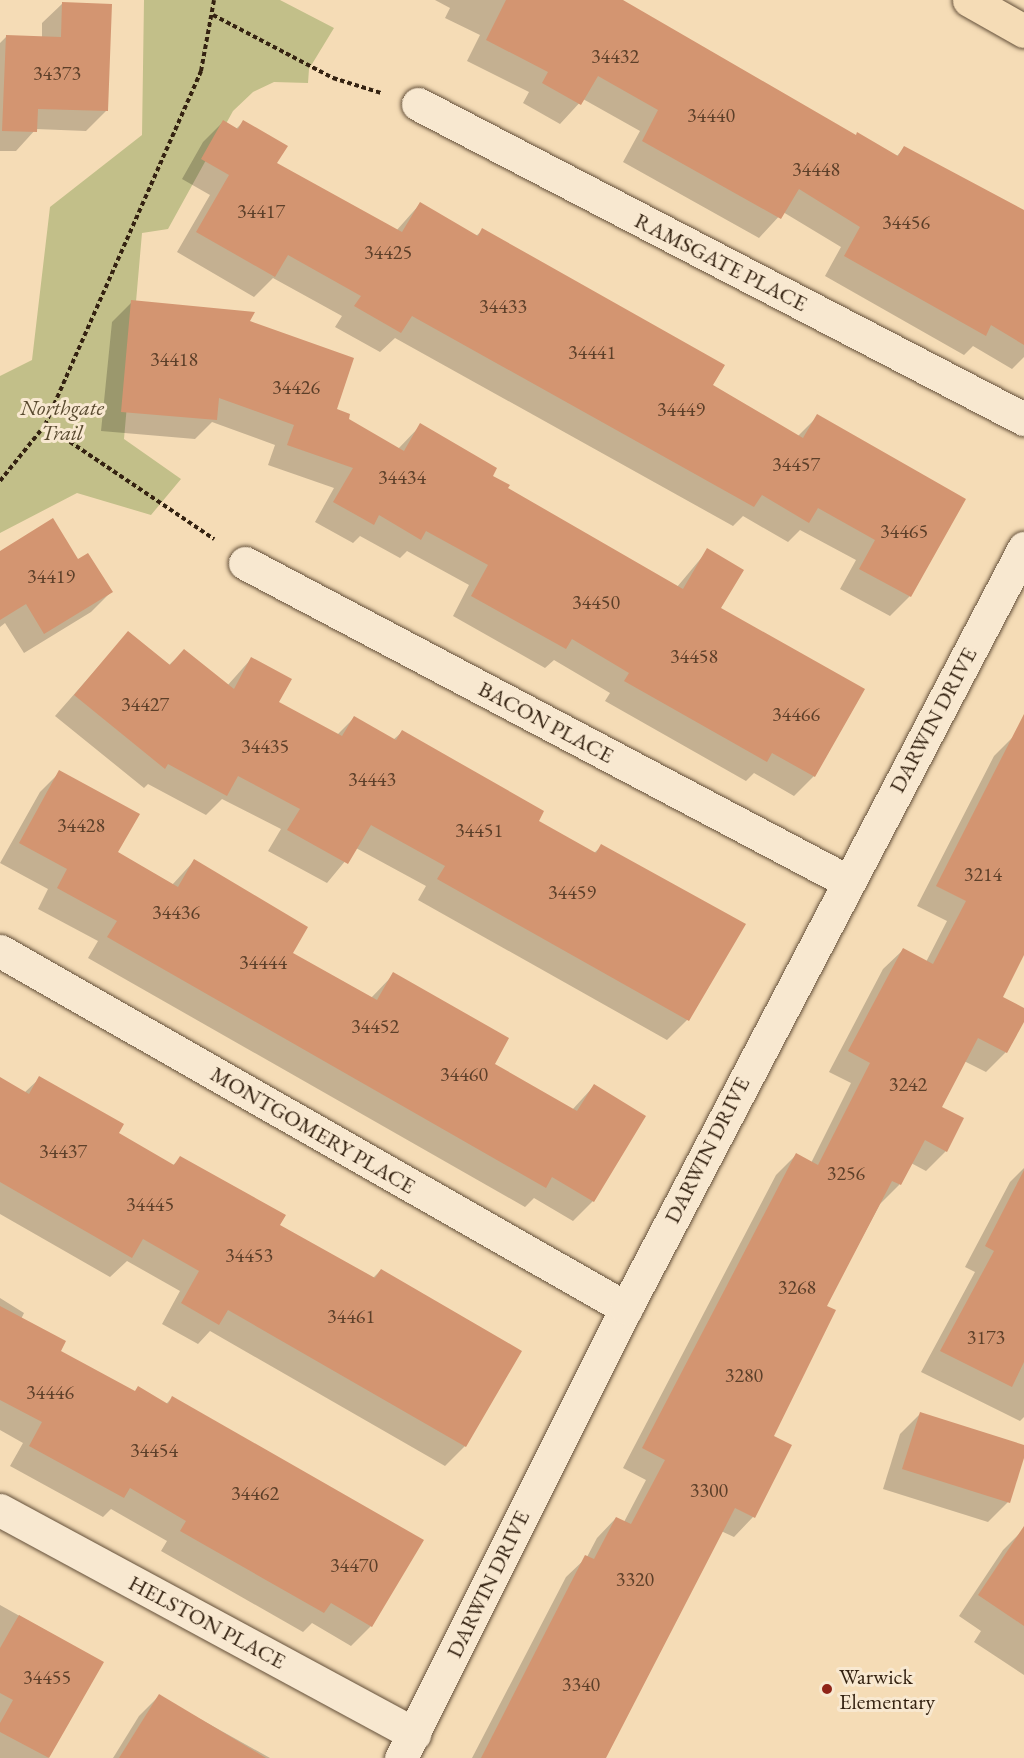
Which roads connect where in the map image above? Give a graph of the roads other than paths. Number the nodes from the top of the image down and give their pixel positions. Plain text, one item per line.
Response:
1 (969, 0) edge
2 (1024, 31) edge
3 (418, 104) road end
4 (1024, 420) edge
5 (1024, 548) edge
6 (245, 563) road end
7 (847, 881) junction
8 (0, 951) edge
9 (626, 1308) junction
10 (0, 1510) edge
11 (407, 1746) edge

1 - 2 main road
3 - 4 street, RAMSGATE PLACE
5 - 7 street, DARWIN DRIVE
6 - 7 street, BACON PLACE
7 - 9 street, DARWIN DRIVE
8 - 9 street, MONTGOMERY PLACE
9 - 11 street, DARWIN DRIVE
10 - 11 street, HELSTON PLACE

